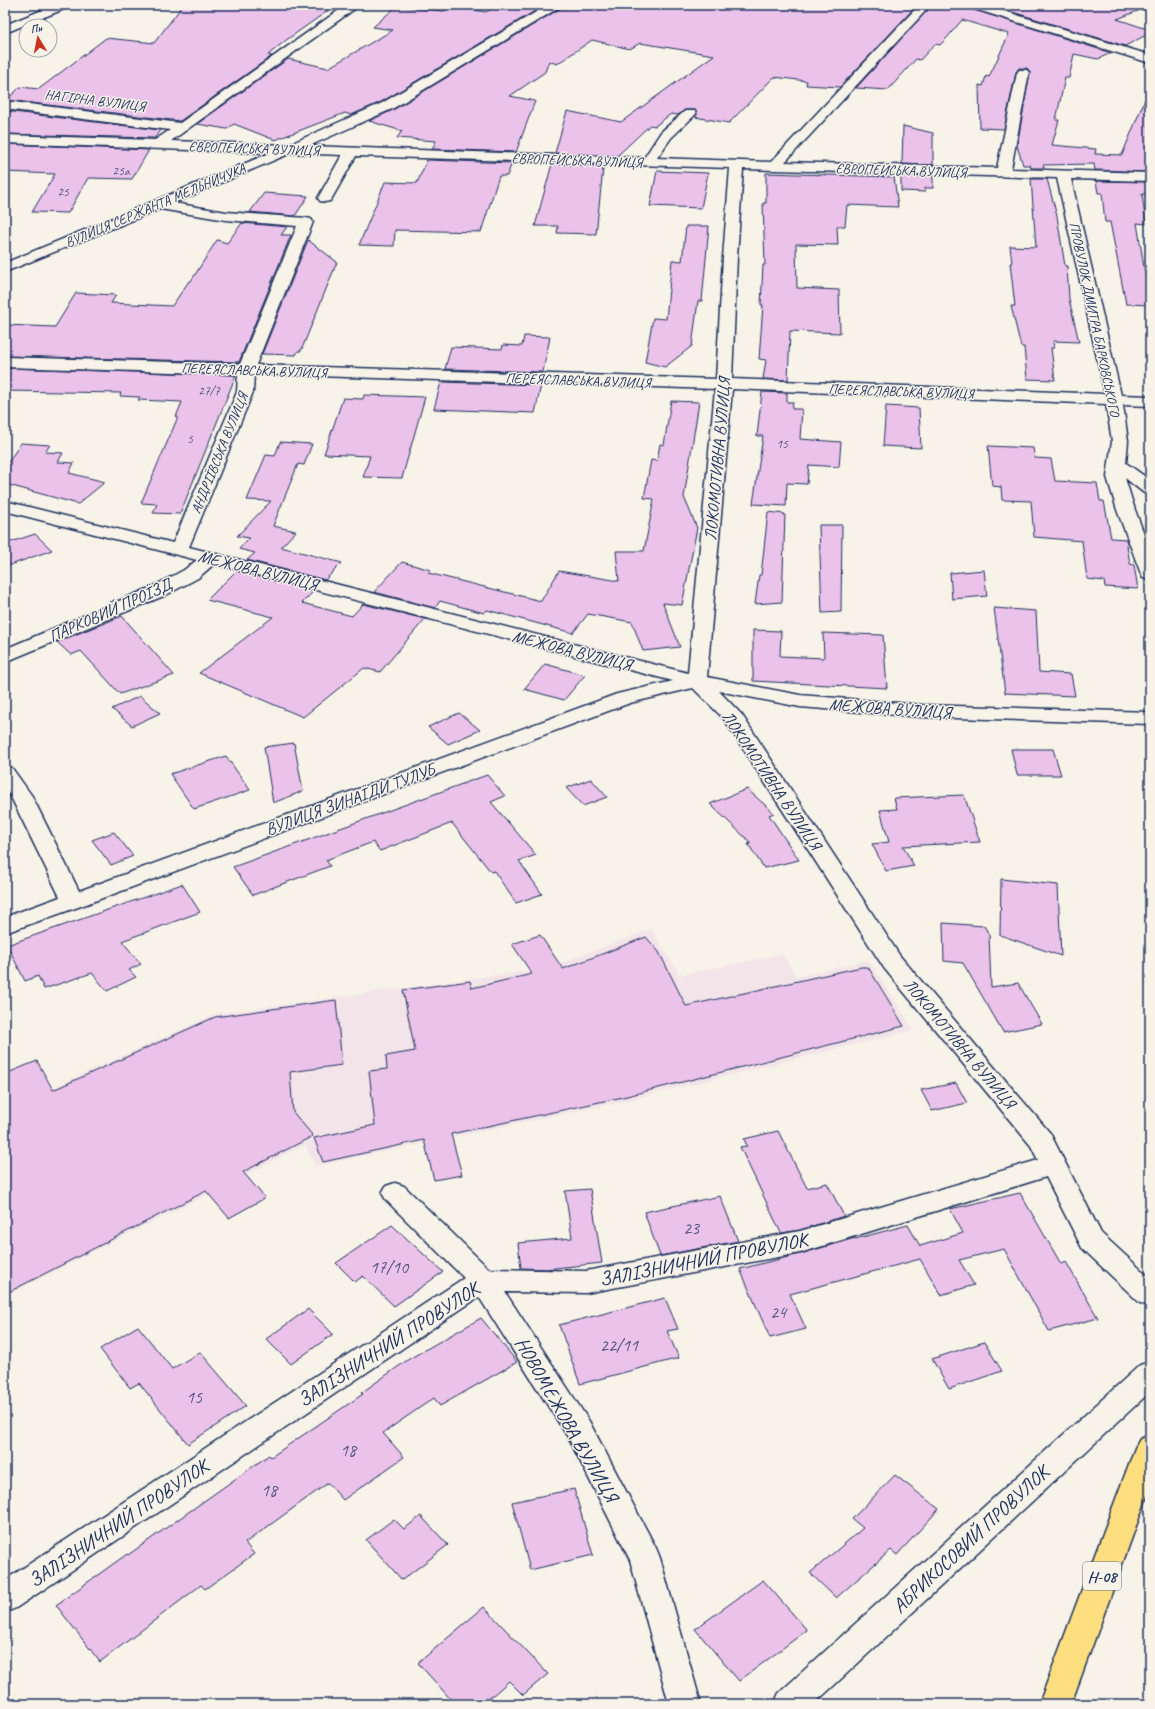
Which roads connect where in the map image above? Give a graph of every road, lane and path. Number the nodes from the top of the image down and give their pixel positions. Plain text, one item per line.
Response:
1 (65, 5) edge
2 (354, 5) edge
3 (556, 5) edge
4 (925, 5) edge
5 (972, 5) edge
6 (5, 29) edge
7 (1150, 59) edge
8 (1023, 72) dead end
9 (5, 105) edge
10 (690, 114) dead end
11 (181, 127) junction
12 (5, 139) edge
13 (157, 145) junction
14 (289, 150) junction
15 (351, 152) junction
16 (648, 162) junction
17 (736, 165) junction
18 (774, 166) junction
19 (1003, 173) junction
20 (1063, 174) junction
21 (1150, 177) edge
22 (325, 198) dead end
23 (157, 204) junction
24 (5, 268) edge
25 (5, 362) edge
26 (246, 370) junction
27 (724, 384) junction
28 (1114, 400) junction
29 (1150, 401) edge
30 (1118, 465) junction
31 (1150, 490) edge
32 (5, 506) edge
33 (179, 550) junction
34 (210, 558) junction
35 (1150, 574) edge
36 (5, 656) edge
37 (697, 681) junction
38 (1150, 718) edge
39 (5, 773) edge
40 (73, 901) junction
41 (5, 925) edge
42 (1053, 1165) junction
43 (395, 1193) dead end
44 (483, 1280) junction
45 (1150, 1295) edge
46 (1150, 1374) edge
47 (1150, 1448) edge
48 (5, 1598) edge
49 (685, 1704) edge
50 (790, 1704) edge
51 (1054, 1704) edge

1 - 6 street
2 - 11 street
3 - 14 street, ВУЛИЦЯ СЕРЖАНТА МЕЛЬНИЧУКА
4 - 18 street
5 - 7 street
8 - 19 street
9 - 11 street, НАГІРНА ВУЛИЦЯ
10 - 16 street
11 - 13 street
12 - 13 street, ЄВРОПЕЙСЬКА ВУЛИЦЯ
13 - 14 street, ЄВРОПЕЙСЬКА ВУЛИЦЯ
14 - 15 street, ЄВРОПЕЙСЬКА ВУЛИЦЯ
14 - 23 street, ВУЛИЦЯ СЕРЖАНТА МЕЛЬНИЧУКА
15 - 16 street, ЄВРОПЕЙСЬКА ВУЛИЦЯ
15 - 22 street
16 - 17 street, ЄВРОПЕЙСЬКА ВУЛИЦЯ
17 - 18 street, ЄВРОПЕЙСЬКА ВУЛИЦЯ
17 - 27 street, ЛОКОМОТИВНА ВУЛИЦЯ
18 - 19 street, ЄВРОПЕЙСЬКА ВУЛИЦЯ
19 - 20 street, ЄВРОПЕЙСЬКА ВУЛИЦЯ
20 - 21 street, ЄВРОПЕЙСЬКА ВУЛИЦЯ
20 - 28 street, ПРОВУЛОК ДМИТРА БАРКОВСЬКОГО
23 - 24 street, ВУЛИЦЯ СЕРЖАНТА МЕЛЬНИЧУКА
23 - 26 street, АНДРІЇВСЬКА ВУЛИЦЯ
25 - 26 street, ПЕРЕЯСЛАВСЬКА ВУЛИЦЯ
26 - 27 street, ПЕРЕЯСЛАВСЬКА ВУЛИЦЯ
26 - 33 street, АНДРІЇВСЬКА ВУЛИЦЯ
27 - 28 street, ПЕРЕЯСЛАВСЬКА ВУЛИЦЯ
27 - 37 street, ЛОКОМОТИВНА ВУЛИЦЯ
28 - 29 street, ПЕРЕЯСЛАВСЬКА ВУЛИЦЯ
28 - 30 street, ПРОВУЛОК ДМИТРА БАРКОВСЬКОГО
30 - 31 street
30 - 35 street, ПРОВУЛОК ДМИТРА БАРКОВСЬКОГО
32 - 33 street, МЕЖОВА ВУЛИЦЯ
33 - 34 street, МЕЖОВА ВУЛИЦЯ
34 - 36 street, ПАРКОВИЙ ПРОЇЗД
34 - 37 street, МЕЖОВА ВУЛИЦЯ
37 - 38 street, МЕЖОВА ВУЛИЦЯ
37 - 40 street, ВУЛИЦЯ ЗИНАЇДИ ТУЛУБ
37 - 42 street, ЛОКОМОТИВНА ВУЛИЦЯ
39 - 40 street
40 - 41 street, ВУЛИЦЯ ЗИНАЇДИ ТУЛУБ
42 - 44 street, ЗАЛІЗНИЧНИЙ ПРОВУЛОК
42 - 45 street, ЛОКОМОТИВНА ВУЛИЦЯ
43 - 44 street, НОВОМЕЖОВА ВУЛИЦЯ
44 - 48 street, ЗАЛІЗНИЧНИЙ ПРОВУЛОК
44 - 49 street, НОВОМЕЖОВА ВУЛИЦЯ
46 - 50 street, АБРИКОСОВИЙ ПРОВУЛОК
47 - 51 main road, Н-08

